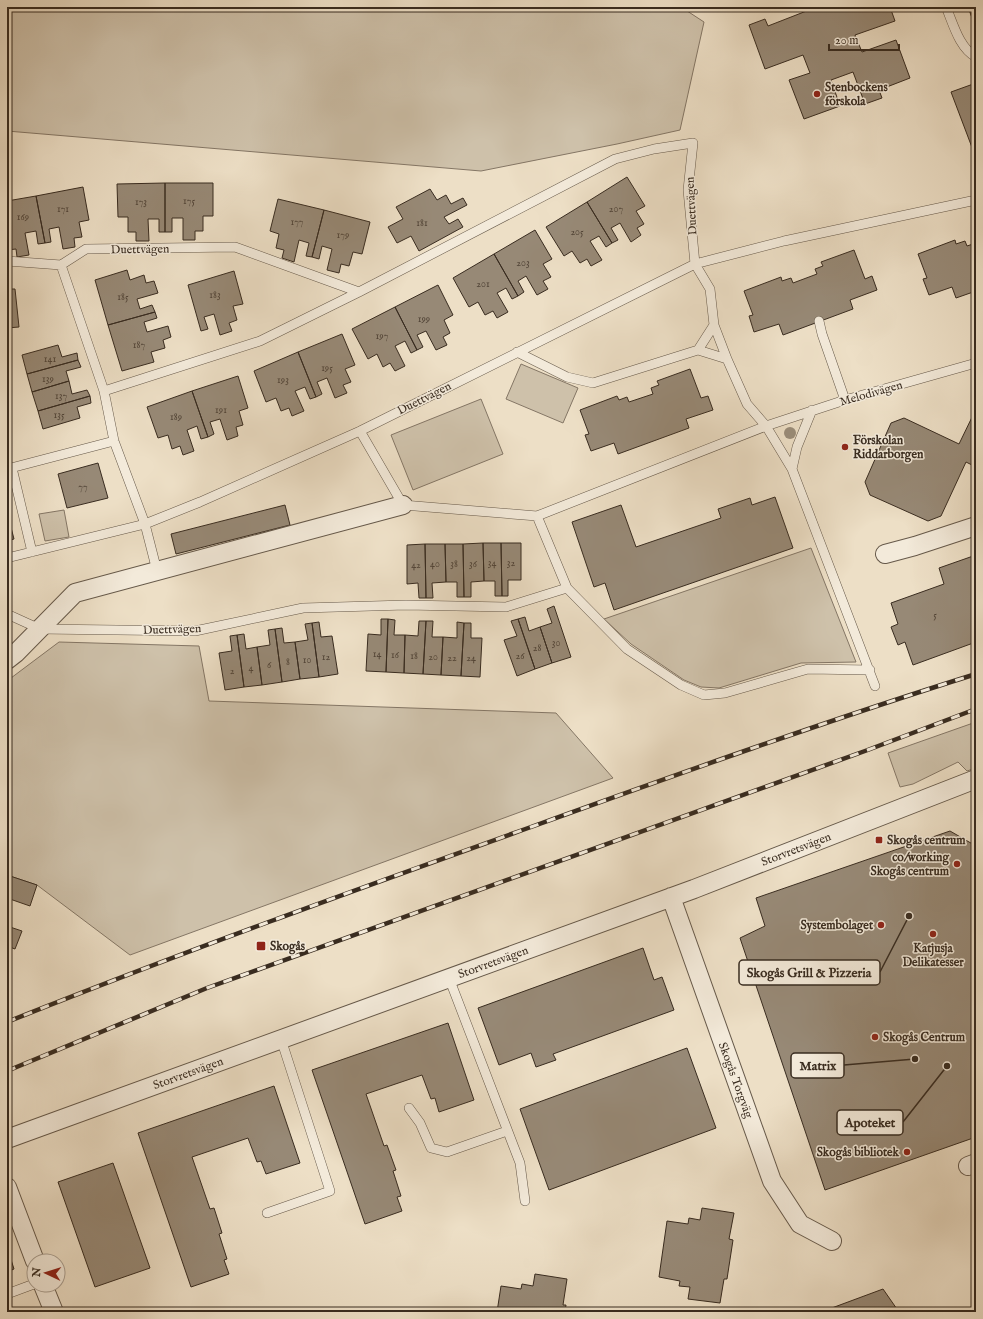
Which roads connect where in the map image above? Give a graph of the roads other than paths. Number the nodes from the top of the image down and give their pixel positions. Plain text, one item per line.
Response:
1 (946, 7) edge
2 (973, 55) edge
3 (976, 200) edge
4 (7, 261) edge
5 (695, 264) junction
6 (61, 265) junction
7 (358, 292) junction
8 (819, 321) dead end
9 (714, 325) junction
10 (698, 350) junction
11 (517, 352) junction
12 (727, 359) junction
13 (976, 363) edge
14 (104, 391) junction
15 (845, 400) junction
16 (812, 410) junction
17 (766, 426) junction
18 (360, 431) junction
19 (114, 441) junction
20 (9, 469) edge
21 (792, 470) junction
22 (403, 505) junction
23 (537, 516) junction
24 (145, 524) junction
25 (976, 526) edge
26 (32, 552) junction
27 (886, 554) dead end
28 (7, 558) edge
29 (157, 571) junction
30 (567, 588) junction
31 (7, 614) edge
32 (40, 629) junction
33 (7, 660) edge
34 (870, 670) junction
35 (875, 686) dead end
36 (976, 779) edge
37 (671, 897) junction
38 (449, 978) junction
39 (281, 1039) junction
40 (409, 1108) dead end
41 (507, 1131) junction
42 (7, 1139) edge
43 (7, 1187) edge
44 (525, 1201) dead end
45 (267, 1213) dead end
46 (832, 1241) dead end
47 (32, 1253) edge
48 (26, 1287) edge
49 (47, 1293) edge
50 (7, 1294) edge
51 (54, 1312) edge

1 - 2 lane
3 - 5 lane
4 - 6 lane
5 - 7 lane, Duettvägen
5 - 9 lane
5 - 11 lane, Duettvägen
6 - 7 lane, Duettvägen
6 - 14 lane
7 - 14 lane, Duettvägen
8 - 15 lane
9 - 10 lane
9 - 12 lane
10 - 11 lane
10 - 12 lane
11 - 18 lane, Duettvägen
12 - 17 lane
13 - 15 lane, Melodivägen
14 - 19 lane
15 - 16 lane, Melodivägen
16 - 17 lane, Melodivägen
16 - 21 lane
17 - 21 lane
17 - 23 lane, Melodivägen
18 - 22 lane
18 - 24 lane, Duettvägen
19 - 20 lane
19 - 24 lane
20 - 26 lane
21 - 34 lane
22 - 23 lane
22 - 29 street
23 - 30 lane
24 - 26 lane, Duettvägen
24 - 29 lane
25 - 27 street
26 - 28 lane, Duettvägen
29 - 32 street
30 - 32 lane, Duettvägen
30 - 34 lane
31 - 32 lane, Duettvägen
32 - 33 street
34 - 35 lane
36 - 37 street, Storvretsvägen
37 - 38 street, Storvretsvägen
37 - 46 street, Skogås Torgväg
38 - 39 street, Storvretsvägen
38 - 41 lane
39 - 42 street, Storvretsvägen
39 - 45 lane
40 - 41 lane
41 - 44 lane
43 - 47 street
48 - 50 lane
49 - 51 street

